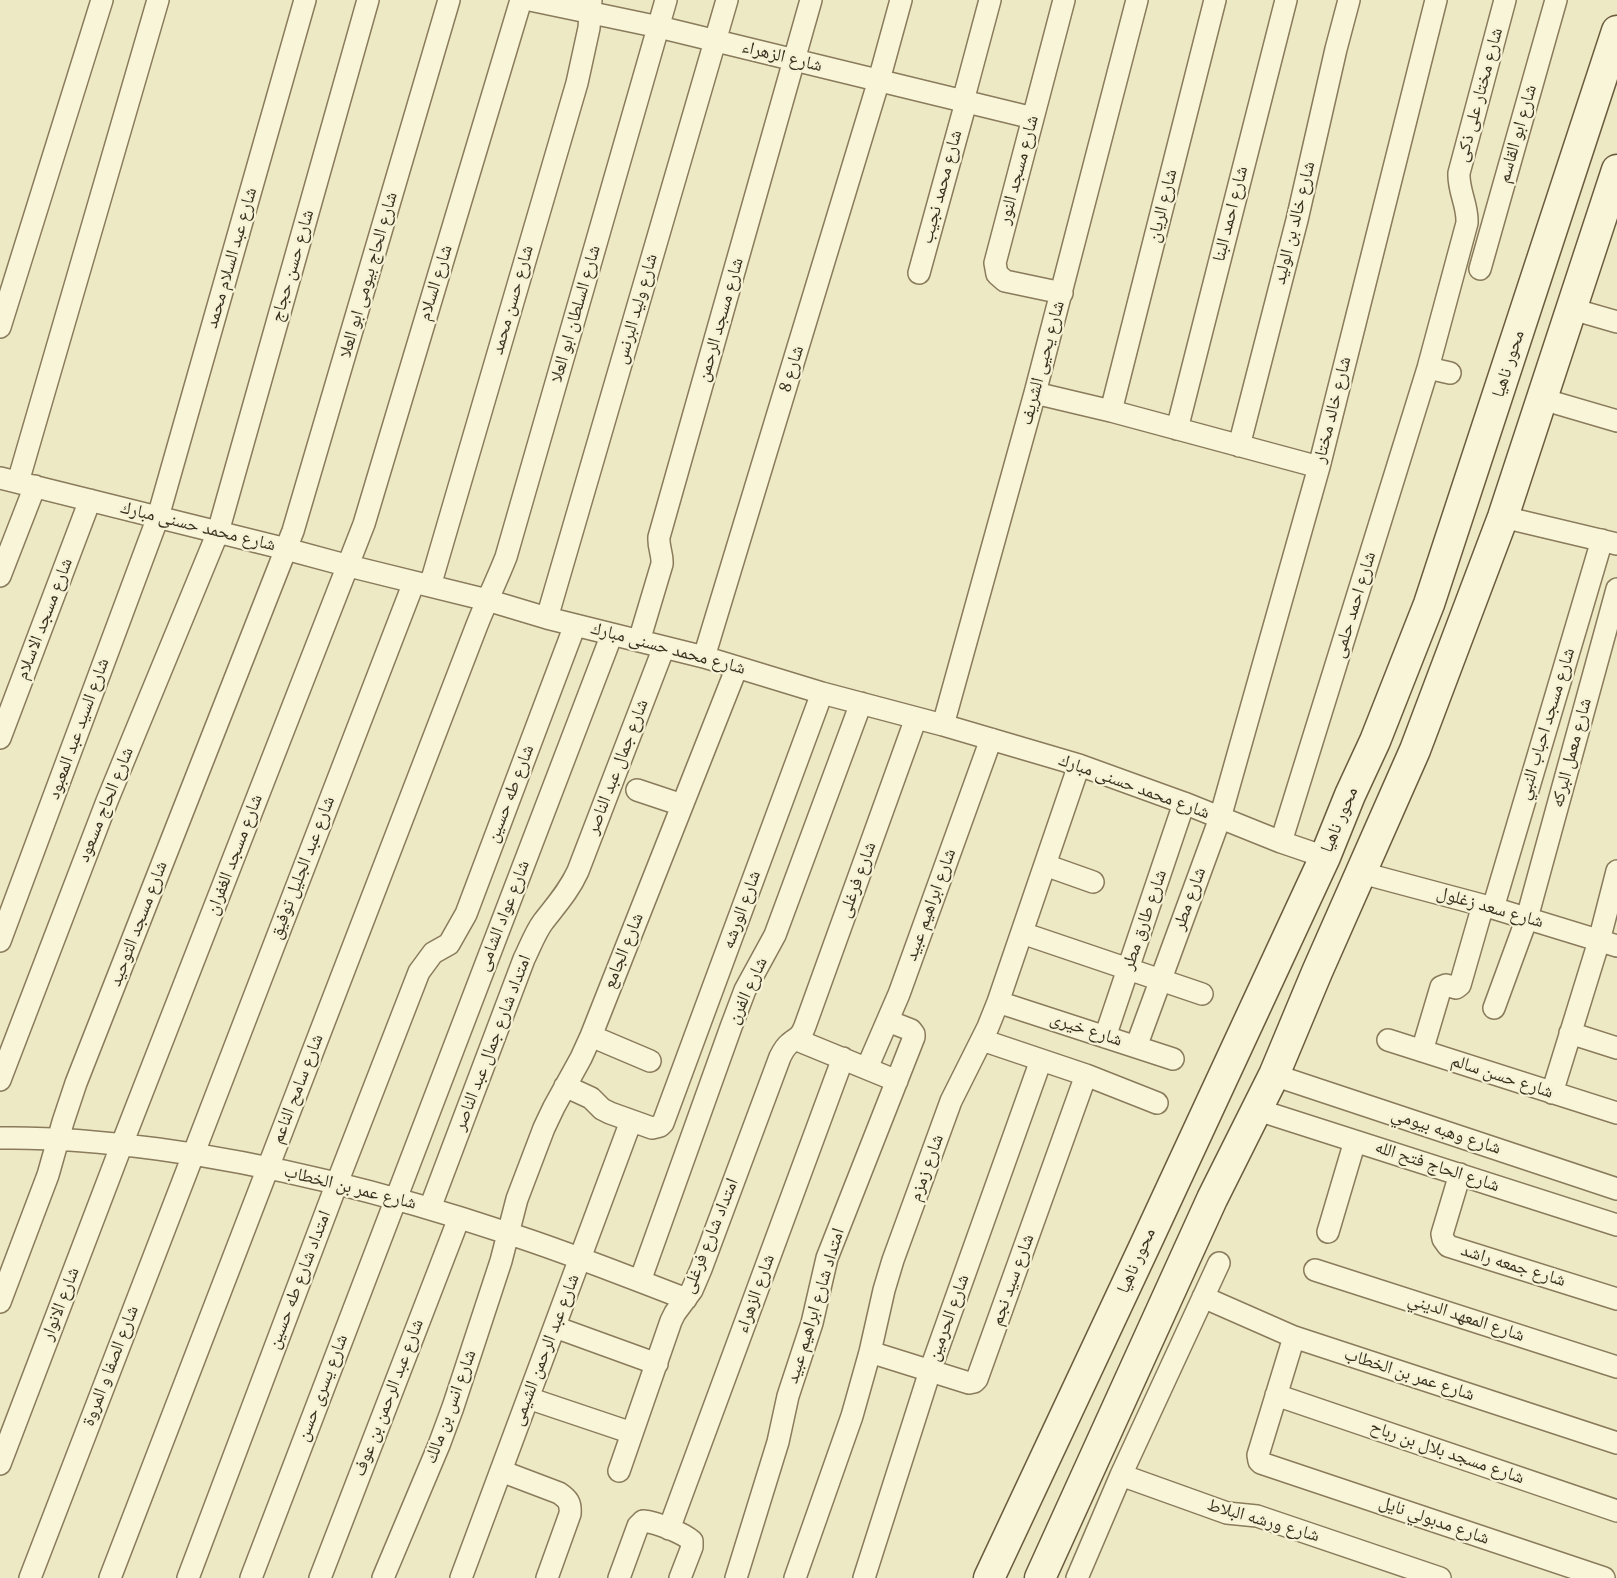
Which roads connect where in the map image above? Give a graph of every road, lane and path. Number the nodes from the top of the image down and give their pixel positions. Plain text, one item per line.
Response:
1 (102, 0) edge
2 (158, 0) edge
3 (305, 0) edge
4 (368, 0) edge
5 (449, 0) edge
6 (521, 0) edge
7 (530, 0) edge
8 (666, 0) edge
9 (727, 0) edge
10 (811, 0) edge
11 (901, 0) edge
12 (990, 0) edge
13 (1064, 0) edge
14 (1137, 0) edge
15 (1215, 0) edge
16 (1286, 0) edge
17 (1349, 0) edge
18 (1436, 0) edge
19 (1505, 0) edge
20 (1556, 0) edge
21 (591, 6) edge
22 (659, 27) junction
23 (1617, 31) edge
24 (715, 41) junction
25 (794, 60) junction
26 (879, 80) junction
27 (964, 101) junction
28 (1033, 118) junction
29 (1617, 170) edge
30 (1480, 269) dead end
31 (919, 273) dead end
32 (1062, 293) junction
33 (1572, 309) junction
34 (1617, 322) edge
35 (0, 327) edge
36 (1428, 368) junction
37 (1450, 373) dead end
38 (1035, 393) junction
39 (1542, 399) junction
40 (1111, 411) junction
41 (1617, 421) edge
42 (1176, 429) junction
43 (1239, 446) junction
44 (1319, 467) junction
45 (17, 482) edge
46 (90, 500) junction
47 (158, 517) junction
48 (1503, 518) junction
49 (218, 532) junction
50 (1609, 542) edge
51 (286, 549) junction
52 (349, 566) junction
53 (0, 576) edge
54 (422, 584) junction
55 (1617, 589) edge
56 (487, 600) junction
57 (547, 618) junction
58 (576, 625) junction
59 (612, 634) junction
60 (639, 641) junction
61 (664, 647) junction
62 (704, 657) junction
63 (737, 667) junction
64 (822, 693) junction
65 (861, 703) junction
66 (916, 718) junction
67 (943, 725) junction
68 (0, 738) edge
69 (991, 739) junction
70 (1078, 765) junction
71 (637, 790) dead end
72 (1184, 803) junction
73 (682, 805) junction
74 (1220, 818) junction
75 (1281, 842) junction
76 (1325, 857) junction
77 (1045, 866) junction
78 (1617, 871) edge
79 (1362, 873) junction
80 (1093, 882) dead end
81 (571, 886) joint
82 (1488, 906) junction
83 (1527, 918) junction
84 (1022, 933) junction
85 (0, 941) edge
86 (1608, 944) edge
87 (433, 953) joint
88 (1128, 969) junction
89 (1160, 980) junction
90 (1202, 994) dead end
91 (998, 1002) junction
92 (1494, 1008) dead end
93 (888, 1021) junction
94 (1570, 1033) junction
95 (591, 1036) junction
96 (1105, 1037) junction
97 (797, 1040) junction
98 (982, 1040) junction
99 (1388, 1040) dead end
100 (1136, 1047) junction
101 (1617, 1048) edge
102 (1422, 1051) junction
103 (843, 1058) junction
104 (1173, 1059) dead end
105 (1041, 1060) junction
106 (650, 1061) dead end
107 (867, 1068) junction
108 (1274, 1075) junction
109 (1086, 1076) junction
110 (0, 1080) edge
111 (897, 1081) junction
112 (565, 1086) junction
113 (1552, 1093) junction
114 (1157, 1103) dead end
115 (1258, 1110) junction
116 (1617, 1113) edge
117 (631, 1121) junction
118 (0, 1138) edge
119 (59, 1139) junction
120 (1355, 1141) junction
121 (122, 1144) junction
122 (193, 1154) junction
123 (268, 1167) junction
124 (1460, 1174) junction
125 (337, 1184) junction
126 (1617, 1189) edge
127 (395, 1198) junction
128 (430, 1208) junction
129 (459, 1218) junction
130 (1617, 1225) edge
131 (1328, 1232) dead end
132 (508, 1233) junction
133 (580, 1259) junction
134 (1219, 1263) dead end
135 (1315, 1270) dead end
136 (640, 1281) junction
137 (1203, 1297) junction
138 (686, 1299) junction
139 (1617, 1299) edge
140 (0, 1302) edge
141 (555, 1327) junction
142 (1294, 1337) junction
143 (870, 1352) junction
144 (657, 1364) junction
145 (1617, 1367) edge
146 (930, 1371) junction
147 (1276, 1395) junction
148 (528, 1398) junction
149 (632, 1433) junction
150 (1617, 1443) edge
151 (0, 1464) edge
152 (501, 1471) junction
153 (619, 1471) dead end
154 (1121, 1475) junction
155 (1617, 1511) edge
156 (669, 1529) junction
157 (30, 1578) edge
158 (110, 1578) edge
159 (188, 1578) edge
160 (251, 1578) edge
161 (320, 1578) edge
162 (383, 1578) edge
163 (461, 1578) edge
164 (547, 1578) edge
165 (618, 1578) edge
166 (680, 1578) edge
167 (736, 1578) edge
168 (795, 1578) edge
169 (864, 1578) edge
170 (988, 1578) edge
171 (1040, 1578) edge
172 (1077, 1578) edge
173 (1440, 1578) edge
174 (1604, 1578) edge

1 - 35 street
2 - 45 street
3 - 47 street, شارع عبد السلام محمد
4 - 49 street, شارع حسن حجاج
5 - 51 street, شارع الحاج بيومى ابو العلا
6 - 52 street, شارع السلام
7 - 21 street, شارع الزهراء
8 - 22 street, شارع السلطان ابو العلا
9 - 24 street, شارع وليد البرنس
10 - 25 street, شارع مسجد الرحمن
11 - 26 street, شارع 8
12 - 27 street, شارع محمد نجيب
13 - 28 street, شارع مسجد النور
14 - 32 street, شارع يحيى الشريف
15 - 40 street, شارع الريان
16 - 42 street, شارع احمد البنا
17 - 43 street, شارع خالد بن الوليد
18 - 44 street, شارع خالد مختار
19 - 36 street, شارع مختار على ذكى
20 - 30 street, شارع ابو القاسم
21 - 22 street, شارع الزهراء
21 - 54 street, شارع حسن محمد
22 - 24 street, شارع الزهراء
22 - 56 street, شارع السلطان ابو العلا
23 - 76 main road, محور ناهيا
24 - 25 street, شارع الزهراء
24 - 57 street, شارع وليد البرنس
25 - 26 street, شارع الزهراء
25 - 60 street, شارع مسجد الرحمن
26 - 27 street, شارع الزهراء
26 - 62 street, شارع 8
27 - 28 street, شارع الزهراء
27 - 31 street, شارع محمد نجيب
28 - 32 street, شارع مسجد النور
29 - 33 main road
32 - 38 street, شارع يحيى الشريف
33 - 34 street
33 - 39 main road
36 - 37 street
36 - 75 street, شارع احمد حلمى
38 - 40 street
38 - 67 street, شارع يحيى الشريف
39 - 41 street
39 - 48 main road
40 - 42 street
42 - 43 street
43 - 44 street
44 - 74 street, شارع خالد مختار
45 - 46 street, شارع محمد حسنى مبارك
45 - 53 street
46 - 47 street, شارع محمد حسنى مبارك
46 - 68 street, شارع مسجد الاسلام
47 - 49 street, شارع محمد حسنى مبارك
47 - 85 street, شارع السيد عبد المعبود
48 - 50 street
48 - 79 main road
49 - 51 street, شارع محمد حسنى مبارك
49 - 110 street, شارع الحاج مسعود
50 - 82 street, شارع مسجد احباب النبي
51 - 52 street, شارع محمد حسنى مبارك
51 - 119 street, شارع مسجد التوحيد
52 - 54 street, شارع محمد حسنى مبارك
52 - 121 street, شارع مسجد الغفران
54 - 56 street, شارع محمد حسنى مبارك
54 - 122 street, شارع عبد الجليل توفيق
55 - 83 street, شارع معمل البركه
56 - 57 street, شارع محمد حسنى مبارك
56 - 123 street, شارع سامح الناعم
57 - 58 street, شارع محمد حسنى مبارك
58 - 59 street, شارع محمد حسنى مبارك
58 - 87 street, شارع طه حسين
59 - 60 street, شارع محمد حسنى مبارك
59 - 127 street, شارع عواد الشامى
60 - 61 street, شارع محمد حسنى مبارك
61 - 62 street, شارع محمد حسنى مبارك
61 - 81 street, شارع جمال عبد الناصر
62 - 63 street, شارع محمد حسنى مبارك
63 - 64 street, شارع محمد حسنى مبارك
63 - 73 street, شارع الجامع
64 - 65 street, شارع محمد حسنى مبارك
64 - 117 street, شارع الورشه
65 - 66 street, شارع محمد حسنى مبارك
65 - 136 street, شارع الفرن
66 - 67 street, شارع محمد حسنى مبارك
66 - 97 street, شارع فرغلى
67 - 69 street, شارع محمد حسنى مبارك
69 - 70 street, شارع محمد حسنى مبارك
69 - 93 street, شارع ابراهيم عبيد
70 - 72 street, شارع محمد حسنى مبارك
70 - 77 street, شارع زمزم
71 - 73 street
72 - 74 street, شارع محمد حسنى مبارك
72 - 88 street, شارع طارق مطر
73 - 95 street, شارع الجامع
74 - 75 street, شارع محمد حسنى مبارك
74 - 89 street, شارع مطر
75 - 76 street, شارع محمد حسنى مبارك
76 - 79 main road
76 - 170 main road, محور ناهيا
77 - 80 street
77 - 84 street, شارع زمزم
78 - 86 street
79 - 82 street, شارع سعد زغلول
79 - 108 main road
81 - 128 street, امتداد شارع جمال عبد الناصر
82 - 83 street, شارع سعد زغلول
82 - 102 street, شارع مسجد احباب النبي
83 - 86 street, شارع سعد زغلول
83 - 92 street, شارع معمل البركه
84 - 88 street
84 - 91 street, شارع زمزم
86 - 94 street
87 - 125 street, امتداد شارع طه حسين
88 - 89 street
88 - 96 street, شارع طارق مطر
89 - 90 street
89 - 100 street, شارع مطر
91 - 96 street, شارع خيرى
91 - 98 street, شارع زمزم
93 - 107 street, شارع ابراهيم عبيد
93 - 111 street, امتداد شارع ابراهيم عبيد
94 - 101 street
94 - 113 street
95 - 106 street
95 - 112 street, شارع الجامع
96 - 100 street, شارع خيرى
97 - 103 street
97 - 138 street, امتداد شارع فرغلى
98 - 105 street
98 - 143 street, شارع زمزم
99 - 102 street, شارع حسن سالم
100 - 104 street, شارع خيرى
102 - 113 street, شارع حسن سالم
103 - 107 street
103 - 156 street, شارع الزهراء
105 - 109 street
105 - 146 street, شارع الحرمين
107 - 111 street
108 - 115 main road
108 - 126 street, شارع وهبه بيومي
109 - 114 street
109 - 146 street, شارع سيد نجم
111 - 167 street, امتداد شارع ابراهيم عبيد
112 - 117 street
112 - 132 street, شارع الجامع
113 - 116 street, شارع حسن سالم
115 - 120 street, شارع الحاج فتح الله
115 - 171 main road
117 - 133 street, شارع عبد الرحمن الشيمى
118 - 119 street, شارع عمر بن الخطاب
119 - 121 street, شارع عمر بن الخطاب
119 - 140 street, شارع مسجد التوحيد
120 - 124 street, شارع الحاج فتح الله
120 - 131 street
121 - 122 street, شارع عمر بن الخطاب
121 - 151 street, شارع الانوار
122 - 123 street, شارع عمر بن الخطاب
122 - 157 street, شارع الصفا و المروة
123 - 125 street, شارع عمر بن الخطاب
123 - 158 street, شارع سامح الناعم
124 - 130 street, شارع الحاج فتح الله
124 - 139 street, شارع جمعه راشد
125 - 127 street, شارع عمر بن الخطاب
125 - 159 street, امتداد شارع طه حسين
127 - 128 street, شارع عمر بن الخطاب
127 - 160 street, شارع يسرى حسن
128 - 129 street, شارع عمر بن الخطاب
129 - 132 street, شارع عمر بن الخطاب
129 - 161 street, شارع عبد الرحمن بن عوف
132 - 133 street, شارع عمر بن الخطاب
132 - 162 street, شارع انس بن مالك
133 - 136 street, شارع عمر بن الخطاب
133 - 141 street, شارع عبد الرحمن الشيمى
134 - 137 street
135 - 145 street, شارع المعهد الديني
136 - 138 street, شارع عمر بن الخطاب
137 - 142 street, شارع عمر بن الخطاب
137 - 154 street
138 - 144 street, امتداد شارع فرغلى
141 - 144 street
141 - 148 street, شارع عبد الرحمن الشيمى
142 - 147 street
142 - 150 street, شارع عمر بن الخطاب
143 - 146 street, شارع سيد نجم
143 - 168 street, شارع زمزم
144 - 149 street, امتداد شارع فرغلى
146 - 169 street, شارع الحرمين
147 - 155 street, شارع مسجد بلال بن رباح
147 - 174 street, شارع مدبولي نايل
148 - 149 street
148 - 152 street, شارع عبد الرحمن الشيمى
149 - 153 street, امتداد شارع فرغلى
152 - 163 street, شارع عبد الرحمن الشيمى
152 - 164 street
154 - 172 street
154 - 173 street, شارع ورشه البلاط
156 - 165 street
156 - 166 street

